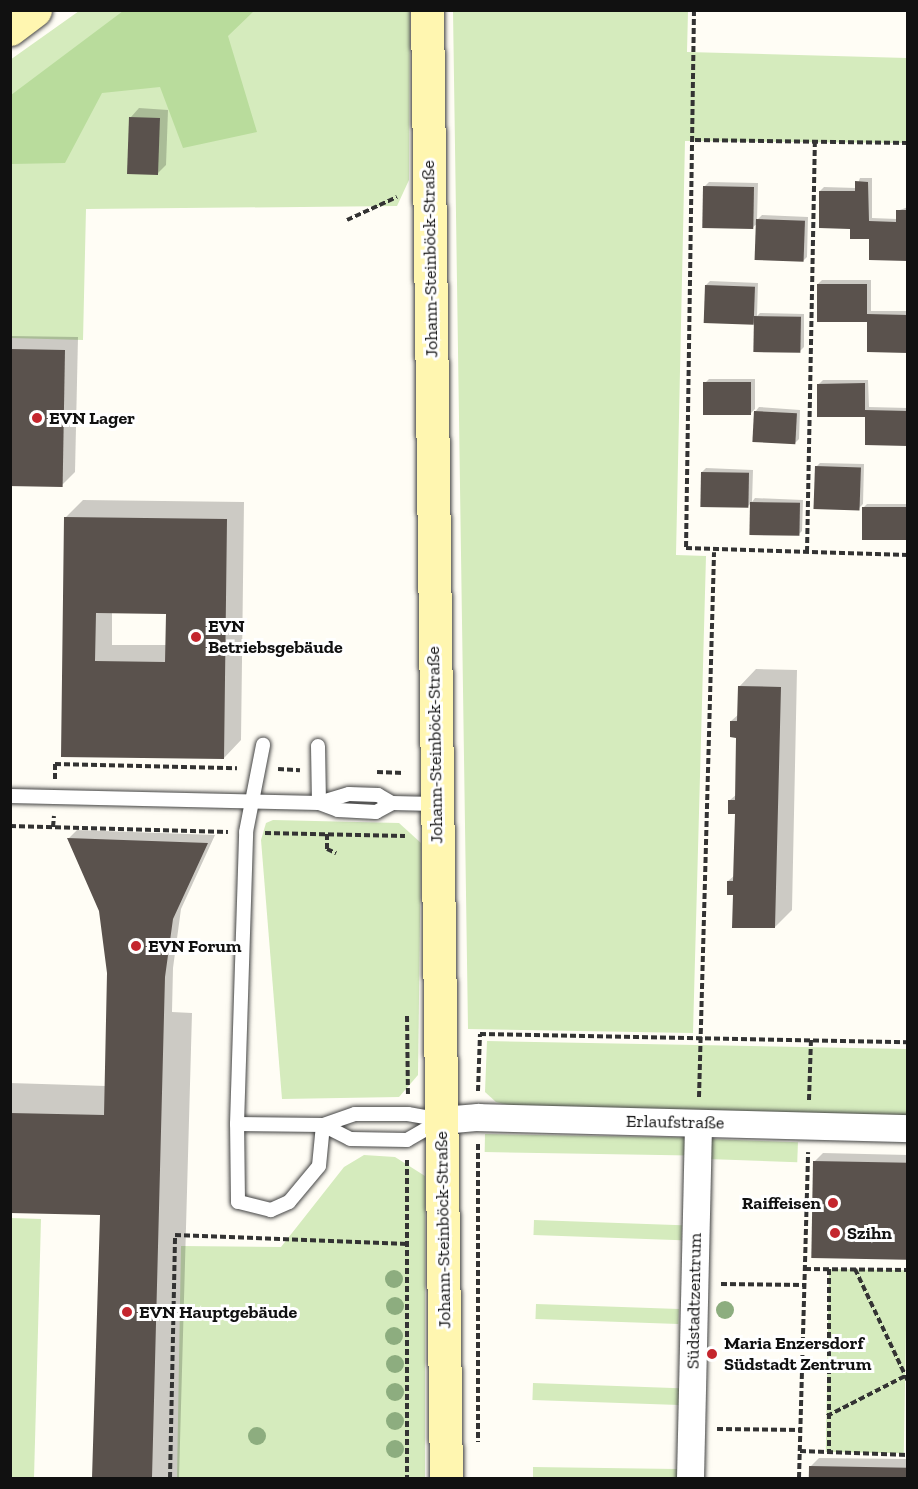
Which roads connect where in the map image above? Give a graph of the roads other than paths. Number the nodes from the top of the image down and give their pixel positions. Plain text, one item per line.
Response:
1 (35, 10) edge
2 (427, 10) edge
3 (10, 29) edge
4 (263, 745) dead end
5 (318, 746) dead end
6 (10, 796) edge
7 (249, 802) junction
8 (319, 803) junction
9 (411, 803) junction
10 (442, 1120) junction
11 (698, 1123) junction
12 (237, 1124) junction
13 (323, 1125) junction
14 (908, 1128) edge
15 (446, 1479) edge
16 (690, 1479) edge

1 - 3 street
2 - 9 street, Johann-Steinböck-Straße
4 - 7 lane
5 - 8 lane
6 - 7 lane
7 - 8 lane
7 - 12 lane
8 - 9 lane
9 - 10 street, Johann-Steinböck-Straße
10 - 11 street, Erlaufstraße
10 - 13 lane
10 - 13 lane
10 - 15 street, Johann-Steinböck-Straße
11 - 14 street, Erlaufstraße
11 - 16 street, Südstadtzentrum
12 - 13 lane
12 - 13 lane

